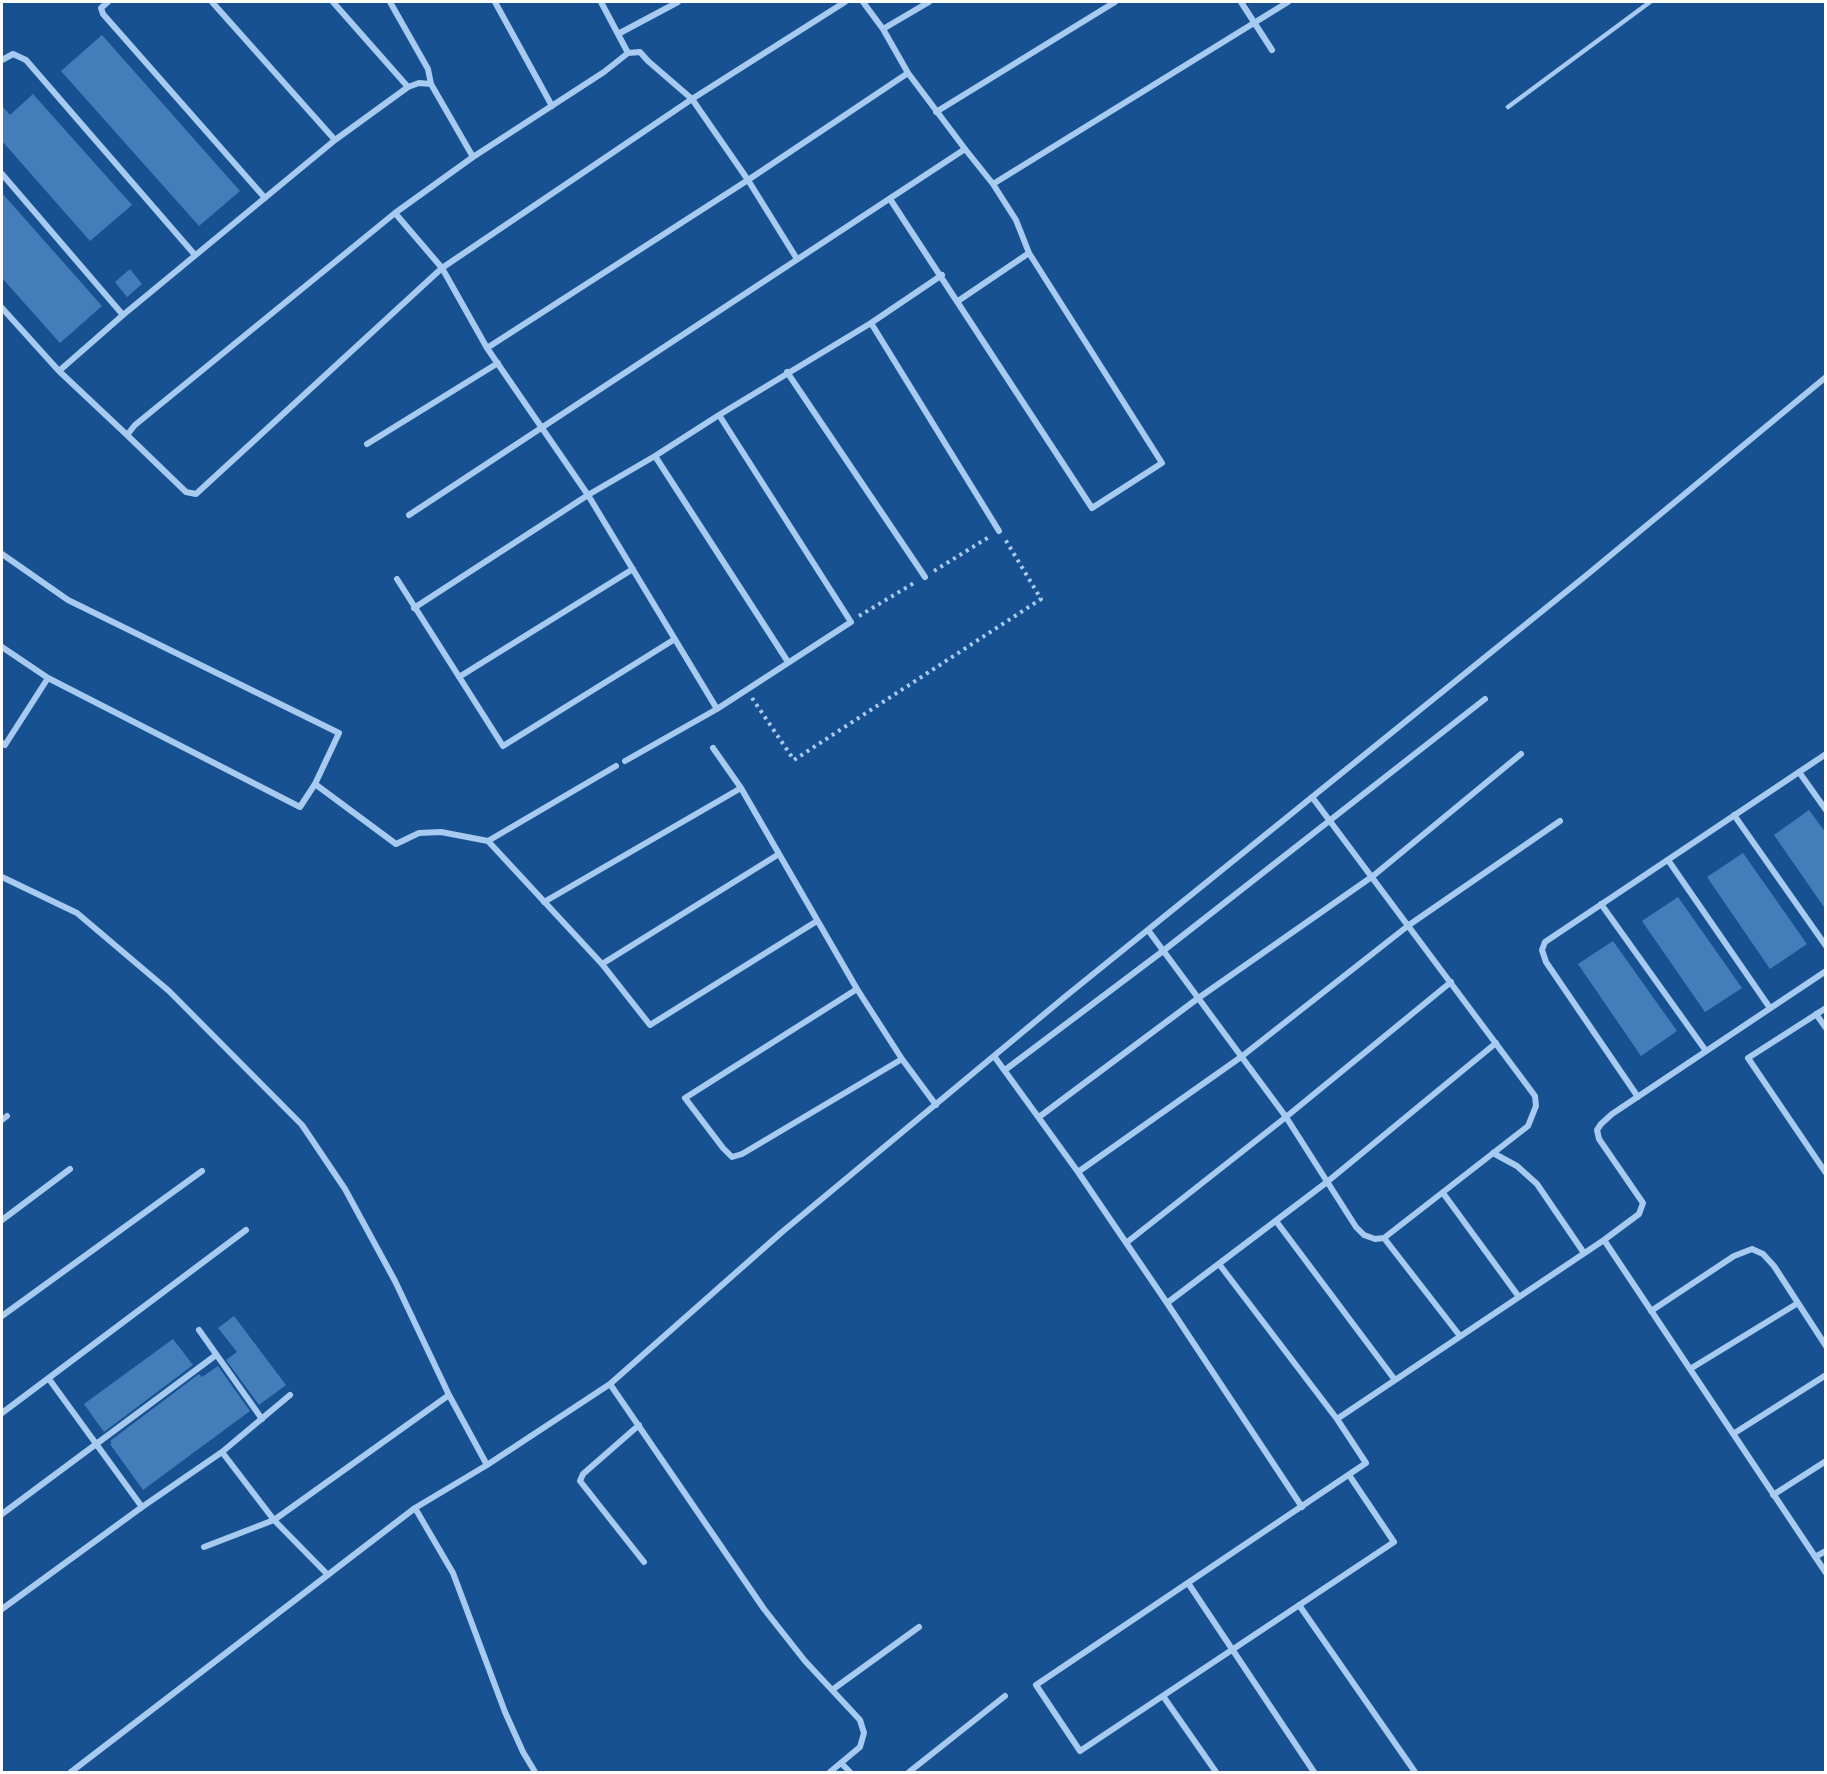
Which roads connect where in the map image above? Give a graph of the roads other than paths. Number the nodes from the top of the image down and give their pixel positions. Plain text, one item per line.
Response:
1 (108, 2) edge
2 (212, 2) edge
3 (333, 2) edge
4 (390, 2) edge
5 (495, 2) edge
6 (601, 2) edge
7 (678, 2) edge
8 (845, 2) edge
9 (863, 2) edge
10 (929, 2) edge
11 (1116, 2) edge
12 (1241, 2) edge
13 (1288, 2) edge
14 (1650, 2) edge
15 (1254, 24) junction
16 (883, 28) junction
17 (618, 34) junction
18 (1272, 50) dead end
19 (628, 53) junction
20 (2, 60) edge
21 (909, 73) junction
22 (431, 84) junction
23 (408, 87) junction
24 (692, 99) junction
25 (552, 106) junction
26 (1508, 107) dead end
27 (936, 112) junction
28 (335, 140) junction
29 (966, 148) junction
30 (473, 157) junction
31 (2, 174) edge
32 (748, 180) junction
33 (993, 184) junction
34 (266, 198) junction
35 (890, 198) junction
36 (395, 213) junction
37 (1029, 253) junction
38 (195, 255) junction
39 (797, 259) junction
40 (442, 268) junction
41 (942, 275) junction
42 (958, 301) junction
43 (2, 308) edge
44 (123, 315) junction
45 (871, 322) junction
46 (487, 348) junction
47 (498, 363) junction
48 (59, 371) junction
49 (787, 372) junction
50 (1826, 377) edge
51 (719, 414) junction
52 (542, 429) junction
53 (127, 435) junction
54 (366, 444) dead end
55 (656, 456) junction
56 (588, 495) junction
57 (410, 515) dead end
58 (999, 531) road end
59 (2, 554) edge
60 (633, 569) junction
61 (925, 577) road end
62 (397, 579) dead end
63 (414, 608) junction
64 (675, 639) junction
65 (2, 647) edge
66 (788, 662) junction
67 (459, 677) junction
68 (48, 678) junction
69 (1485, 699) dead end
70 (717, 709) junction
71 (2, 743) edge
72 (713, 748) dead end
73 (1521, 754) dead end
74 (1826, 754) edge
75 (625, 761) dead end
76 (616, 766) dead end
77 (1799, 772) junction
78 (315, 784) junction
79 (741, 788) junction
80 (1312, 797) junction
81 (1826, 810) edge
82 (1734, 815) junction
83 (1330, 820) junction
84 (1560, 821) dead end
85 (488, 841) junction
86 (779, 854) junction
87 (1668, 860) junction
88 (1373, 876) junction
89 (2, 877) edge
90 (544, 902) junction
91 (1601, 904) junction
92 (817, 921) junction
93 (1408, 925) junction
94 (1148, 930) junction
95 (1826, 946) edge
96 (1163, 951) junction
97 (602, 964) junction
98 (1826, 971) edge
99 (1451, 982) junction
100 (857, 989) junction
101 (1197, 999) junction
102 (1770, 1008) junction
103 (1826, 1008) edge
104 (1816, 1014) junction
105 (1826, 1028) edge
106 (1496, 1043) junction
107 (1706, 1052) junction
108 (994, 1056) junction
109 (1241, 1057) junction
110 (902, 1059) junction
111 (1005, 1071) junction
112 (1638, 1097) junction
113 (936, 1105) junction
114 (1038, 1117) junction
115 (1286, 1117) junction
116 (1493, 1153) junction
117 (70, 1169) dead end
118 (202, 1171) dead end
119 (1078, 1172) junction
120 (1826, 1173) edge
121 (1327, 1182) junction
122 (1443, 1193) junction
123 (2, 1220) edge
124 (1276, 1221) junction
125 (246, 1230) dead end
126 (1384, 1238) junction
127 (1604, 1240) junction
128 (1126, 1243) junction
129 (1584, 1253) junction
130 (1219, 1264) junction
131 (1519, 1297) junction
132 (1167, 1303) junction
133 (1798, 1303) junction
134 (1652, 1311) junction
135 (2, 1316) edge
136 (199, 1330) dead end
137 (1460, 1336) junction
138 (1826, 1346) edge
139 (216, 1354) junction
140 (1690, 1369) junction
141 (1826, 1375) edge
142 (49, 1379) junction
143 (1395, 1380) junction
144 (610, 1384) junction
145 (290, 1395) dead end
146 (449, 1395) junction
147 (2, 1413) edge
148 (262, 1419) junction
149 (1336, 1419) junction
150 (639, 1425) junction
151 (1733, 1434) junction
152 (97, 1444) junction
153 (222, 1452) junction
154 (1826, 1461) edge
155 (487, 1465) junction
156 (1349, 1475) junction
157 (1773, 1495) junction
158 (142, 1507) junction
159 (1302, 1507) junction
160 (415, 1508) junction
161 (2, 1514) edge
162 (274, 1520) junction
163 (204, 1547) dead end
164 (1826, 1551) edge
165 (1815, 1557) junction
166 (644, 1562) dead end
167 (1826, 1574) edge
168 (328, 1575) junction
169 (1188, 1583) junction
170 (1299, 1605) junction
171 (2, 1610) edge
172 (919, 1627) dead end
173 (1233, 1650) junction
174 (832, 1690) junction
175 (1005, 1696) dead end
176 (1163, 1696) junction
177 (841, 1762) junction
178 (71, 1773) edge
179 (535, 1773) edge
180 (830, 1773) edge
181 (850, 1773) edge
182 (909, 1773) edge
183 (1216, 1773) edge
184 (1314, 1773) edge
185 (1415, 1773) edge

1 - 34 street
2 - 28 street
3 - 23 street
4 - 22 street
5 - 25 street
6 - 17 street
7 - 17 street
8 - 24 street
9 - 16 street
10 - 16 street
11 - 27 street
12 - 15 street
13 - 15 street
14 - 26 lane
15 - 18 street
15 - 33 street
16 - 21 street
17 - 19 street
19 - 24 street
19 - 25 street
20 - 38 street
21 - 27 street
21 - 32 street
22 - 23 street
22 - 30 street
23 - 28 street
24 - 32 street
24 - 40 street
25 - 30 street
27 - 29 street
28 - 34 street
29 - 33 street
29 - 35 street
30 - 36 street
31 - 44 street
32 - 39 street
32 - 46 street
33 - 37 street
34 - 38 street
35 - 39 street
35 - 41 street
36 - 40 street
36 - 53 street
37 - 42 street
37 - 42 street
38 - 44 street
39 - 52 street
40 - 46 street
40 - 53 street
41 - 42 street
41 - 45 street
43 - 48 street
44 - 48 street
45 - 49 street
45 - 58 street
46 - 47 street
47 - 52 street
47 - 54 street
48 - 53 street
49 - 51 street
49 - 61 street
50 - 80 street
51 - 55 street
51 - 66 street
52 - 56 street
52 - 57 street
55 - 56 street
55 - 66 street
56 - 60 street
56 - 63 street
59 - 78 street
60 - 64 street
60 - 67 street
62 - 63 street
63 - 67 street
64 - 67 street
64 - 70 street
65 - 68 street
66 - 70 street
68 - 71 street
68 - 78 street
69 - 83 street
70 - 75 street
72 - 79 street
73 - 88 street
74 - 77 street
76 - 85 street
77 - 81 street
77 - 82 street
78 - 85 street
79 - 86 street
79 - 90 street
80 - 83 street
80 - 94 street
82 - 87 street
82 - 95 street
83 - 88 street
83 - 96 street
84 - 93 street
85 - 90 street
86 - 92 street
86 - 97 street
87 - 91 street
87 - 102 street
88 - 93 street
88 - 101 street
89 - 146 street
90 - 97 street
91 - 107 street
91 - 112 street
92 - 97 street
92 - 100 street
93 - 99 street
93 - 109 street
94 - 96 street
94 - 108 street
96 - 101 street
96 - 111 street
98 - 102 street
99 - 106 street
99 - 115 street
100 - 110 street
100 - 110 street
101 - 109 street
101 - 114 street
102 - 107 street
103 - 104 street
104 - 105 street
104 - 120 street
106 - 116 street
106 - 121 street
107 - 112 street
108 - 111 street
108 - 113 street
109 - 115 street
109 - 119 street
110 - 113 street
111 - 114 street
112 - 127 street
113 - 144 street
114 - 119 street
115 - 121 street
115 - 128 street
116 - 122 street
116 - 129 street
117 - 123 street
118 - 135 street
119 - 128 street
121 - 124 street
121 - 126 street
122 - 126 street
122 - 131 street
124 - 130 street
124 - 143 street
125 - 142 street
126 - 137 street
127 - 129 street
127 - 134 street
128 - 132 street
129 - 131 street
130 - 132 street
130 - 149 street
131 - 137 street
132 - 159 street
133 - 134 street
133 - 138 street
133 - 140 street
134 - 140 street
136 - 139 street
137 - 143 street
139 - 148 street
139 - 152 street
140 - 151 street
141 - 151 street
142 - 147 street
142 - 152 street
143 - 149 street
144 - 150 street
144 - 155 street
145 - 148 street
146 - 155 street
146 - 162 street
148 - 153 street
149 - 156 street
150 - 166 street
150 - 174 street
151 - 157 street
152 - 158 street
152 - 161 street
153 - 158 street
153 - 162 street
154 - 157 street
155 - 160 street
156 - 159 street
156 - 170 street
157 - 165 street
158 - 171 street
159 - 169 street
160 - 168 street
160 - 179 street
162 - 163 street
162 - 168 street
164 - 165 street
165 - 167 street
168 - 178 street
169 - 173 street
169 - 176 street
170 - 173 street
170 - 185 street
172 - 174 street
173 - 176 street
173 - 184 street
174 - 177 street
175 - 182 street
176 - 183 street
177 - 180 street
177 - 181 street

